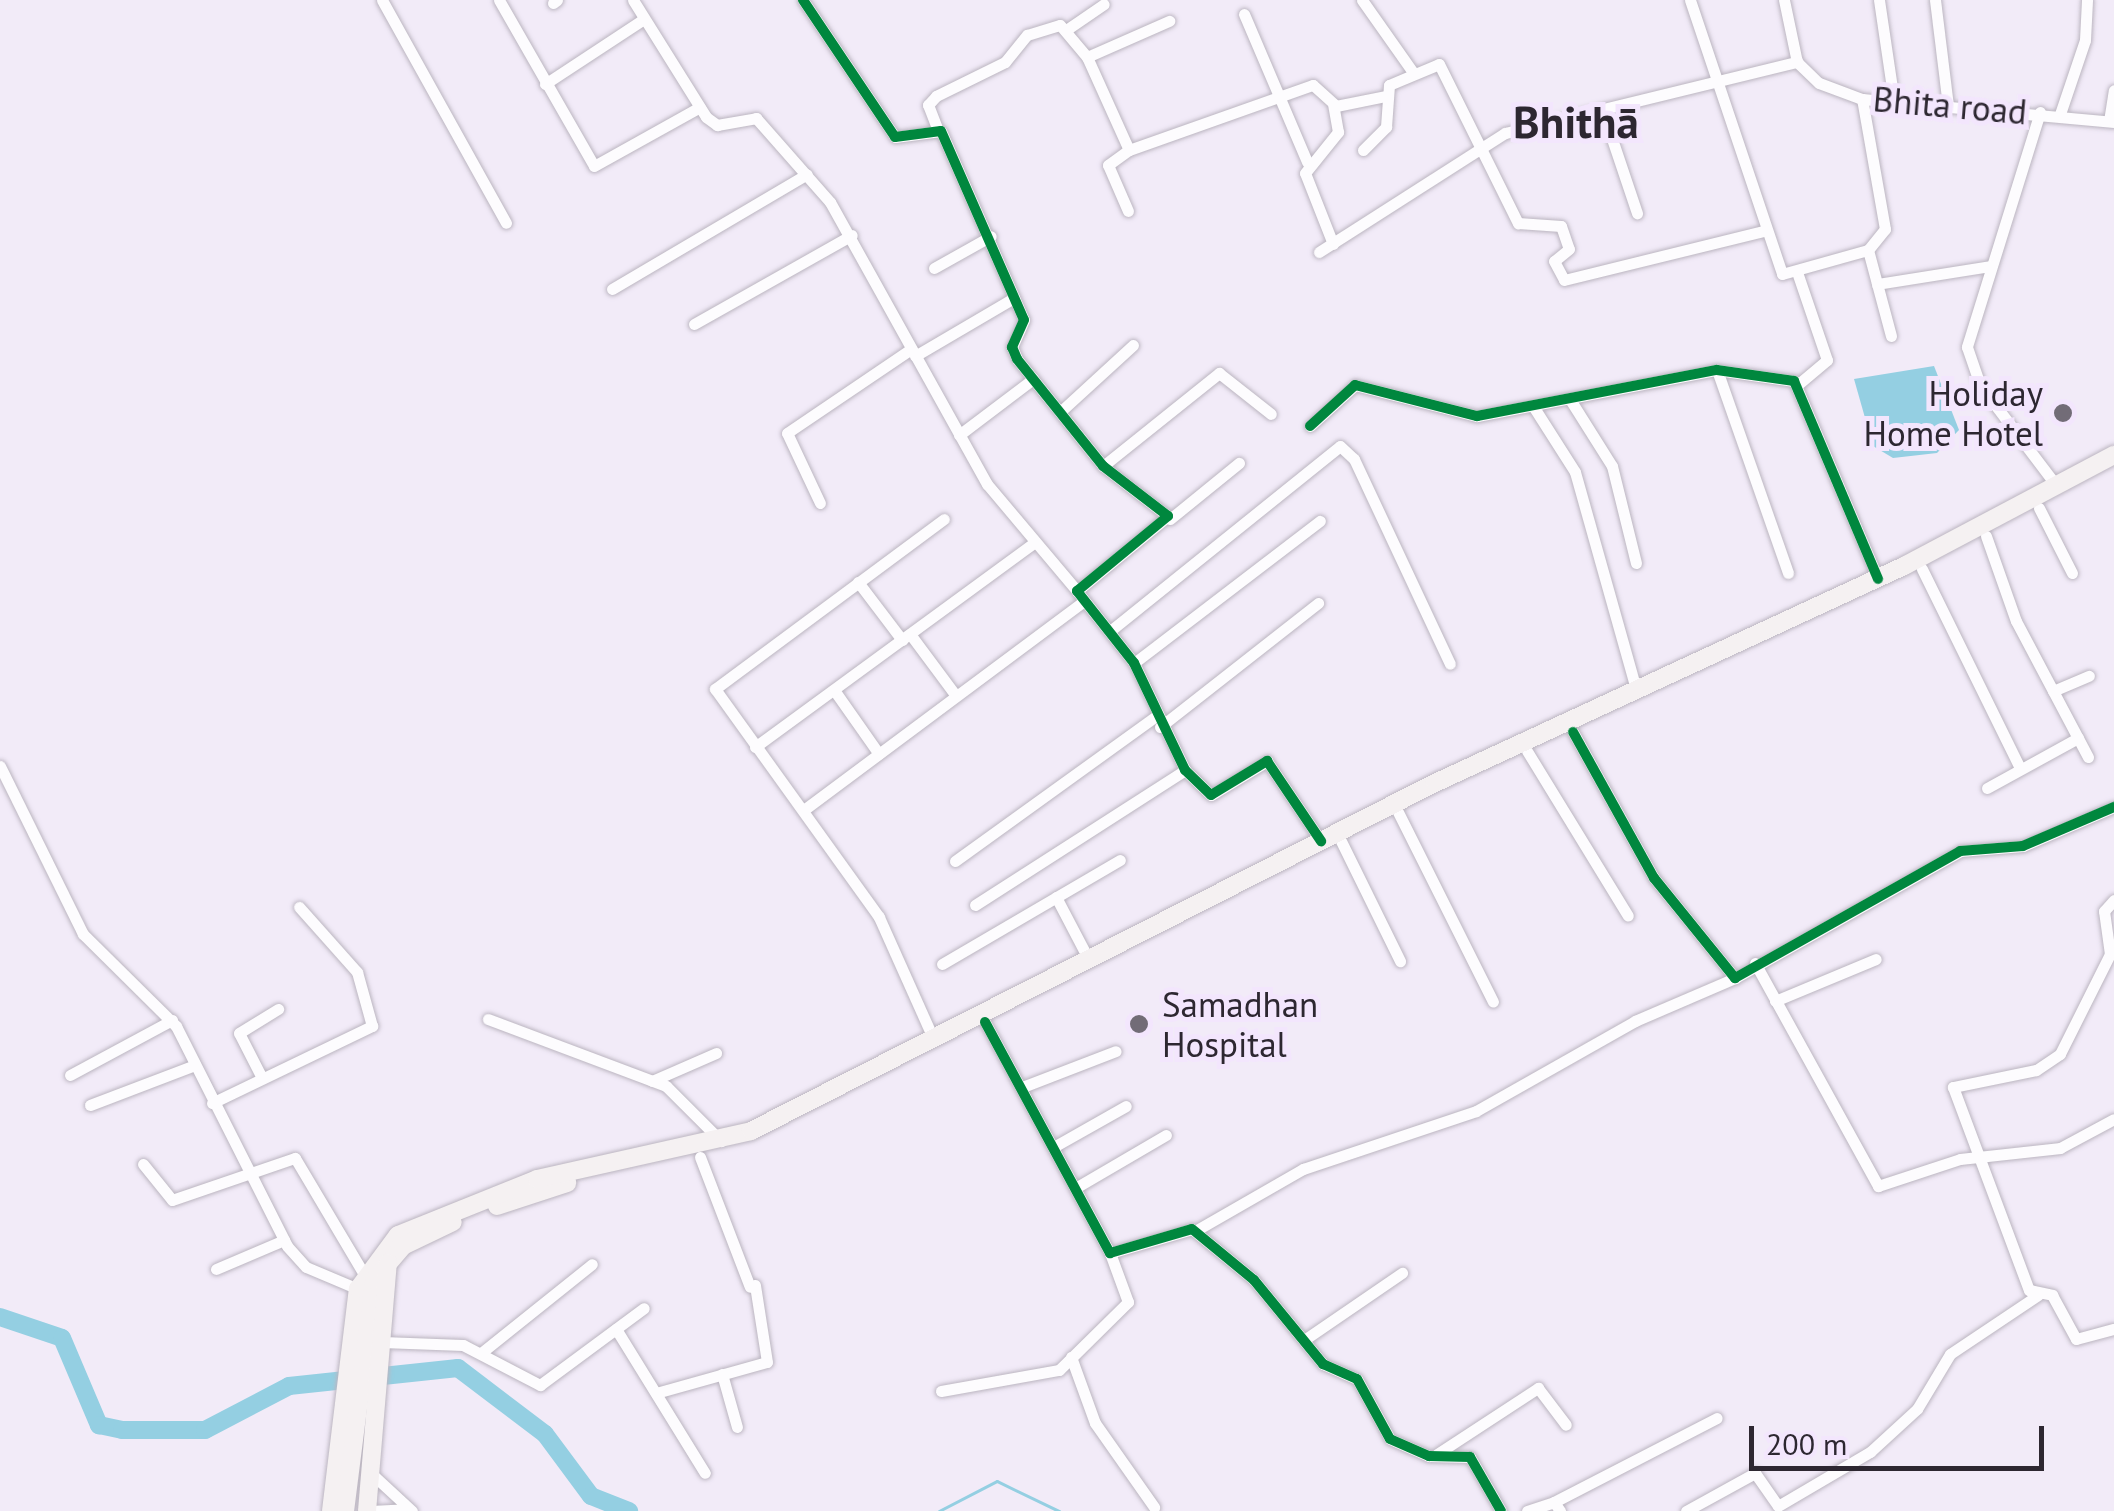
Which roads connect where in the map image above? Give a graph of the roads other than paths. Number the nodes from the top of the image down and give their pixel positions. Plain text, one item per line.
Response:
1 (382, 0) edge
2 (499, 0) edge
3 (633, 0) edge
4 (803, 0) edge
5 (1362, 0) edge
6 (1690, 0) edge
7 (1784, 0) edge
8 (1879, 0) edge
9 (1935, 0) edge
10 (2086, 0) edge
11 (1104, 4) dead end
12 (1244, 14) dead end
13 (644, 19) junction
14 (1168, 21) dead end
15 (1069, 28) junction
16 (1087, 57) junction
17 (1798, 62) junction
18 (1412, 72) junction
19 (1719, 81) junction
20 (545, 84) junction
21 (2114, 90) edge
22 (1384, 96) junction
23 (1281, 97) junction
24 (1862, 99) junction
25 (1894, 102) junction
26 (1333, 104) junction
27 (1948, 106) junction
28 (700, 108) junction
29 (1603, 112) junction
30 (2040, 112) junction
31 (2060, 114) junction
32 (2112, 121) edge
33 (937, 128) junction
34 (1129, 150) junction
35 (1363, 150) dead end
36 (1476, 151) junction
37 (1307, 162) junction
38 (807, 174) junction
39 (1128, 211) dead end
40 (1638, 213) dead end
41 (506, 223) dead end
42 (1767, 230) junction
43 (852, 235) junction
44 (991, 236) junction
45 (1333, 244) junction
46 (1868, 250) junction
47 (1318, 252) dead end
48 (1991, 266) junction
49 (934, 268) dead end
50 (1797, 272) junction
51 (1877, 284) junction
52 (612, 289) dead end
53 (1014, 298) junction
54 (694, 324) dead end
55 (1890, 336) dead end
56 (1133, 344) dead end
57 (913, 352) junction
58 (1717, 370) junction
59 (1033, 379) junction
60 (1798, 384) junction
61 (1572, 400) junction
62 (1534, 406) junction
63 (1060, 412) junction
64 (1271, 414) dead end
65 (1310, 426) dead end
66 (959, 436) junction
67 (2114, 455) edge
68 (1239, 463) dead end
69 (1104, 466) junction
70 (2114, 468) edge
71 (2056, 485) junction
72 (820, 503) dead end
73 (2039, 508) junction
74 (944, 519) dead end
75 (1170, 519) junction
76 (1320, 521) dead end
77 (1986, 536) junction
78 (1032, 544) junction
79 (1636, 563) dead end
80 (1922, 569) junction
81 (1788, 573) dead end
82 (2072, 573) dead end
83 (1878, 579) junction
84 (858, 582) junction
85 (1080, 596) junction
86 (1318, 603) dead end
87 (1110, 631) junction
88 (906, 638) junction
89 (1134, 663) junction
90 (1450, 664) dead end
91 (2089, 676) dead end
92 (834, 690) junction
93 (2053, 691) junction
94 (1636, 692) junction
95 (956, 696) junction
96 (1158, 722) junction
97 (1572, 732) junction
98 (2078, 738) junction
99 (755, 748) junction
100 (1527, 751) junction
101 (879, 754) junction
102 (2088, 757) dead end
103 (1496, 759) junction
104 (0, 766) edge
105 (2020, 768) junction
106 (1185, 770) junction
107 (1987, 788) dead end
108 (2114, 808) edge
109 (805, 809) junction
110 (1398, 812) junction
111 (1342, 840) junction
112 (1321, 841) junction
113 (1120, 860) dead end
114 (954, 861) dead end
115 (1056, 897) junction
116 (2114, 900) edge
117 (975, 904) dead end
118 (299, 907) dead end
119 (1628, 916) dead end
120 (1876, 959) dead end
121 (1089, 960) junction
122 (1400, 962) dead end
123 (1755, 963) junction
124 (942, 964) dead end
125 (1735, 978) junction
126 (1775, 1001) junction
127 (1493, 1002) dead end
128 (278, 1009) dead end
129 (488, 1019) dead end
130 (172, 1020) junction
131 (986, 1022) junction
132 (933, 1038) junction
133 (1116, 1051) dead end
134 (716, 1053) dead end
135 (195, 1065) junction
136 (70, 1076) dead end
137 (261, 1076) junction
138 (652, 1081) junction
139 (1025, 1086) junction
140 (212, 1103) junction
141 (90, 1105) dead end
142 (1126, 1106) dead end
143 (2114, 1119) edge
144 (1166, 1135) dead end
145 (721, 1141) junction
146 (1057, 1145) junction
147 (1972, 1156) junction
148 (700, 1157) junction
149 (143, 1164) dead end
150 (246, 1172) junction
151 (1077, 1187) junction
152 (1195, 1231) junction
153 (284, 1240) junction
154 (396, 1246) junction
155 (1110, 1253) junction
156 (592, 1264) dead end
157 (216, 1270) dead end
158 (1402, 1273) dead end
159 (361, 1281) junction
160 (2038, 1295) junction
161 (644, 1308) dead end
162 (616, 1329) junction
163 (2114, 1329) edge
164 (1304, 1340) junction
165 (368, 1346) junction
166 (481, 1352) junction
167 (1072, 1357) junction
168 (722, 1374) junction
169 (941, 1391) dead end
170 (656, 1393) junction
171 (1717, 1418) dead end
172 (1566, 1425) dead end
173 (737, 1427) dead end
174 (1434, 1456) junction
175 (374, 1468) junction
176 (345, 1472) junction
177 (705, 1473) dead end
178 (1154, 1507) dead end
179 (1557, 1507) edge
180 (411, 1510) edge
181 (332, 1511) edge
182 (346, 1511) edge
183 (369, 1511) edge
184 (1500, 1511) edge
185 (1528, 1511) edge
186 (1686, 1511) edge

1 - 41 street
2 - 20 street
3 - 13 street
4 - 33 street
5 - 18 street
6 - 19 street
7 - 17 street
8 - 25 street
9 - 27 street
10 - 31 street
11 - 15 street
12 - 23 street
13 - 20 street
13 - 28 street
14 - 16 street
15 - 16 street
15 - 33 street
16 - 34 street
17 - 19 street
17 - 24 street, Bhita road
18 - 22 street
18 - 36 street
19 - 29 street
19 - 42 street
20 - 28 street
21 - 32 street
22 - 26 street
22 - 35 street
23 - 26 street
23 - 34 street
23 - 37 street
24 - 25 street, Bhita road
24 - 46 street
25 - 27 street, Bhita road
26 - 37 street
27 - 30 street, Bhita road
28 - 38 street
29 - 36 street
29 - 40 street
30 - 31 street, Bhita road
30 - 48 street
31 - 32 street, Bhita road
33 - 44 street
34 - 39 street
36 - 42 street
36 - 45 street
37 - 45 street
38 - 43 street
38 - 52 street
42 - 50 street
43 - 54 street
43 - 57 street
44 - 49 street
44 - 53 street
45 - 47 street
46 - 50 street
46 - 51 street
48 - 51 street
48 - 71 street
50 - 60 street
51 - 55 street
53 - 57 street
53 - 59 street
56 - 63 street
57 - 66 street
57 - 72 street
58 - 60 street
58 - 61 street
58 - 81 street
59 - 63 street
59 - 66 street
60 - 83 street
61 - 62 street
61 - 79 street
62 - 65 street
62 - 94 street
63 - 69 street
64 - 69 street
66 - 78 street
67 - 71 main road
68 - 75 street
69 - 75 street
70 - 73 main road
71 - 83 main road
73 - 77 main road
73 - 82 street
74 - 84 street
75 - 85 street
76 - 89 street
77 - 80 main road
77 - 93 street
78 - 85 street
78 - 88 street
80 - 97 main road
80 - 105 street
83 - 94 main road
84 - 88 street
84 - 99 street
85 - 87 street
85 - 95 street
86 - 96 street
87 - 89 street
87 - 90 street
88 - 92 street
88 - 95 street
89 - 96 street
91 - 93 street
92 - 99 street
92 - 101 street
93 - 98 street
94 - 103 main road
95 - 101 street
96 - 106 street
96 - 114 street
97 - 100 main road
97 - 125 street
98 - 102 street
98 - 105 street
99 - 109 street
100 - 103 main road
100 - 119 street
101 - 109 street
103 - 110 main road
103 - 112 main road
104 - 130 street
105 - 107 street
106 - 112 street
106 - 117 street
108 - 123 street
109 - 132 street
110 - 111 main road
110 - 127 street
111 - 122 street
111 - 131 main road
112 - 121 main road
113 - 115 street
115 - 121 street
115 - 124 street
116 - 147 street
118 - 137 street
120 - 126 street
121 - 132 main road
123 - 125 street
123 - 126 street
125 - 152 street
126 - 147 street
128 - 137 street
129 - 138 street
130 - 135 street
130 - 136 street
131 - 139 street
131 - 148 main road
132 - 145 main road
133 - 139 street
134 - 138 street
135 - 140 street
135 - 141 street
137 - 140 street
138 - 145 street
139 - 146 street
140 - 150 street
142 - 146 street
143 - 147 street
144 - 151 street
145 - 154 main road
146 - 151 street
147 - 160 street
148 - 154 main road
148 - 168 street
149 - 150 street
150 - 153 street
150 - 159 street
151 - 155 street
152 - 155 street
152 - 164 street
153 - 157 street
153 - 159 street
154 - 159 main road
154 - 165 main road
155 - 167 street
156 - 166 street
158 - 164 street
159 - 165 main road
160 - 163 street
160 - 186 street
161 - 162 street
162 - 166 street
162 - 170 street
164 - 174 street
165 - 166 street
165 - 175 main road
165 - 176 main road
167 - 169 street
167 - 178 street
168 - 170 street
168 - 173 street
170 - 177 street
171 - 179 street
172 - 174 street
174 - 184 street
175 - 180 street
175 - 183 main road
176 - 181 main road
176 - 182 main road
179 - 185 street
180 - 183 street

